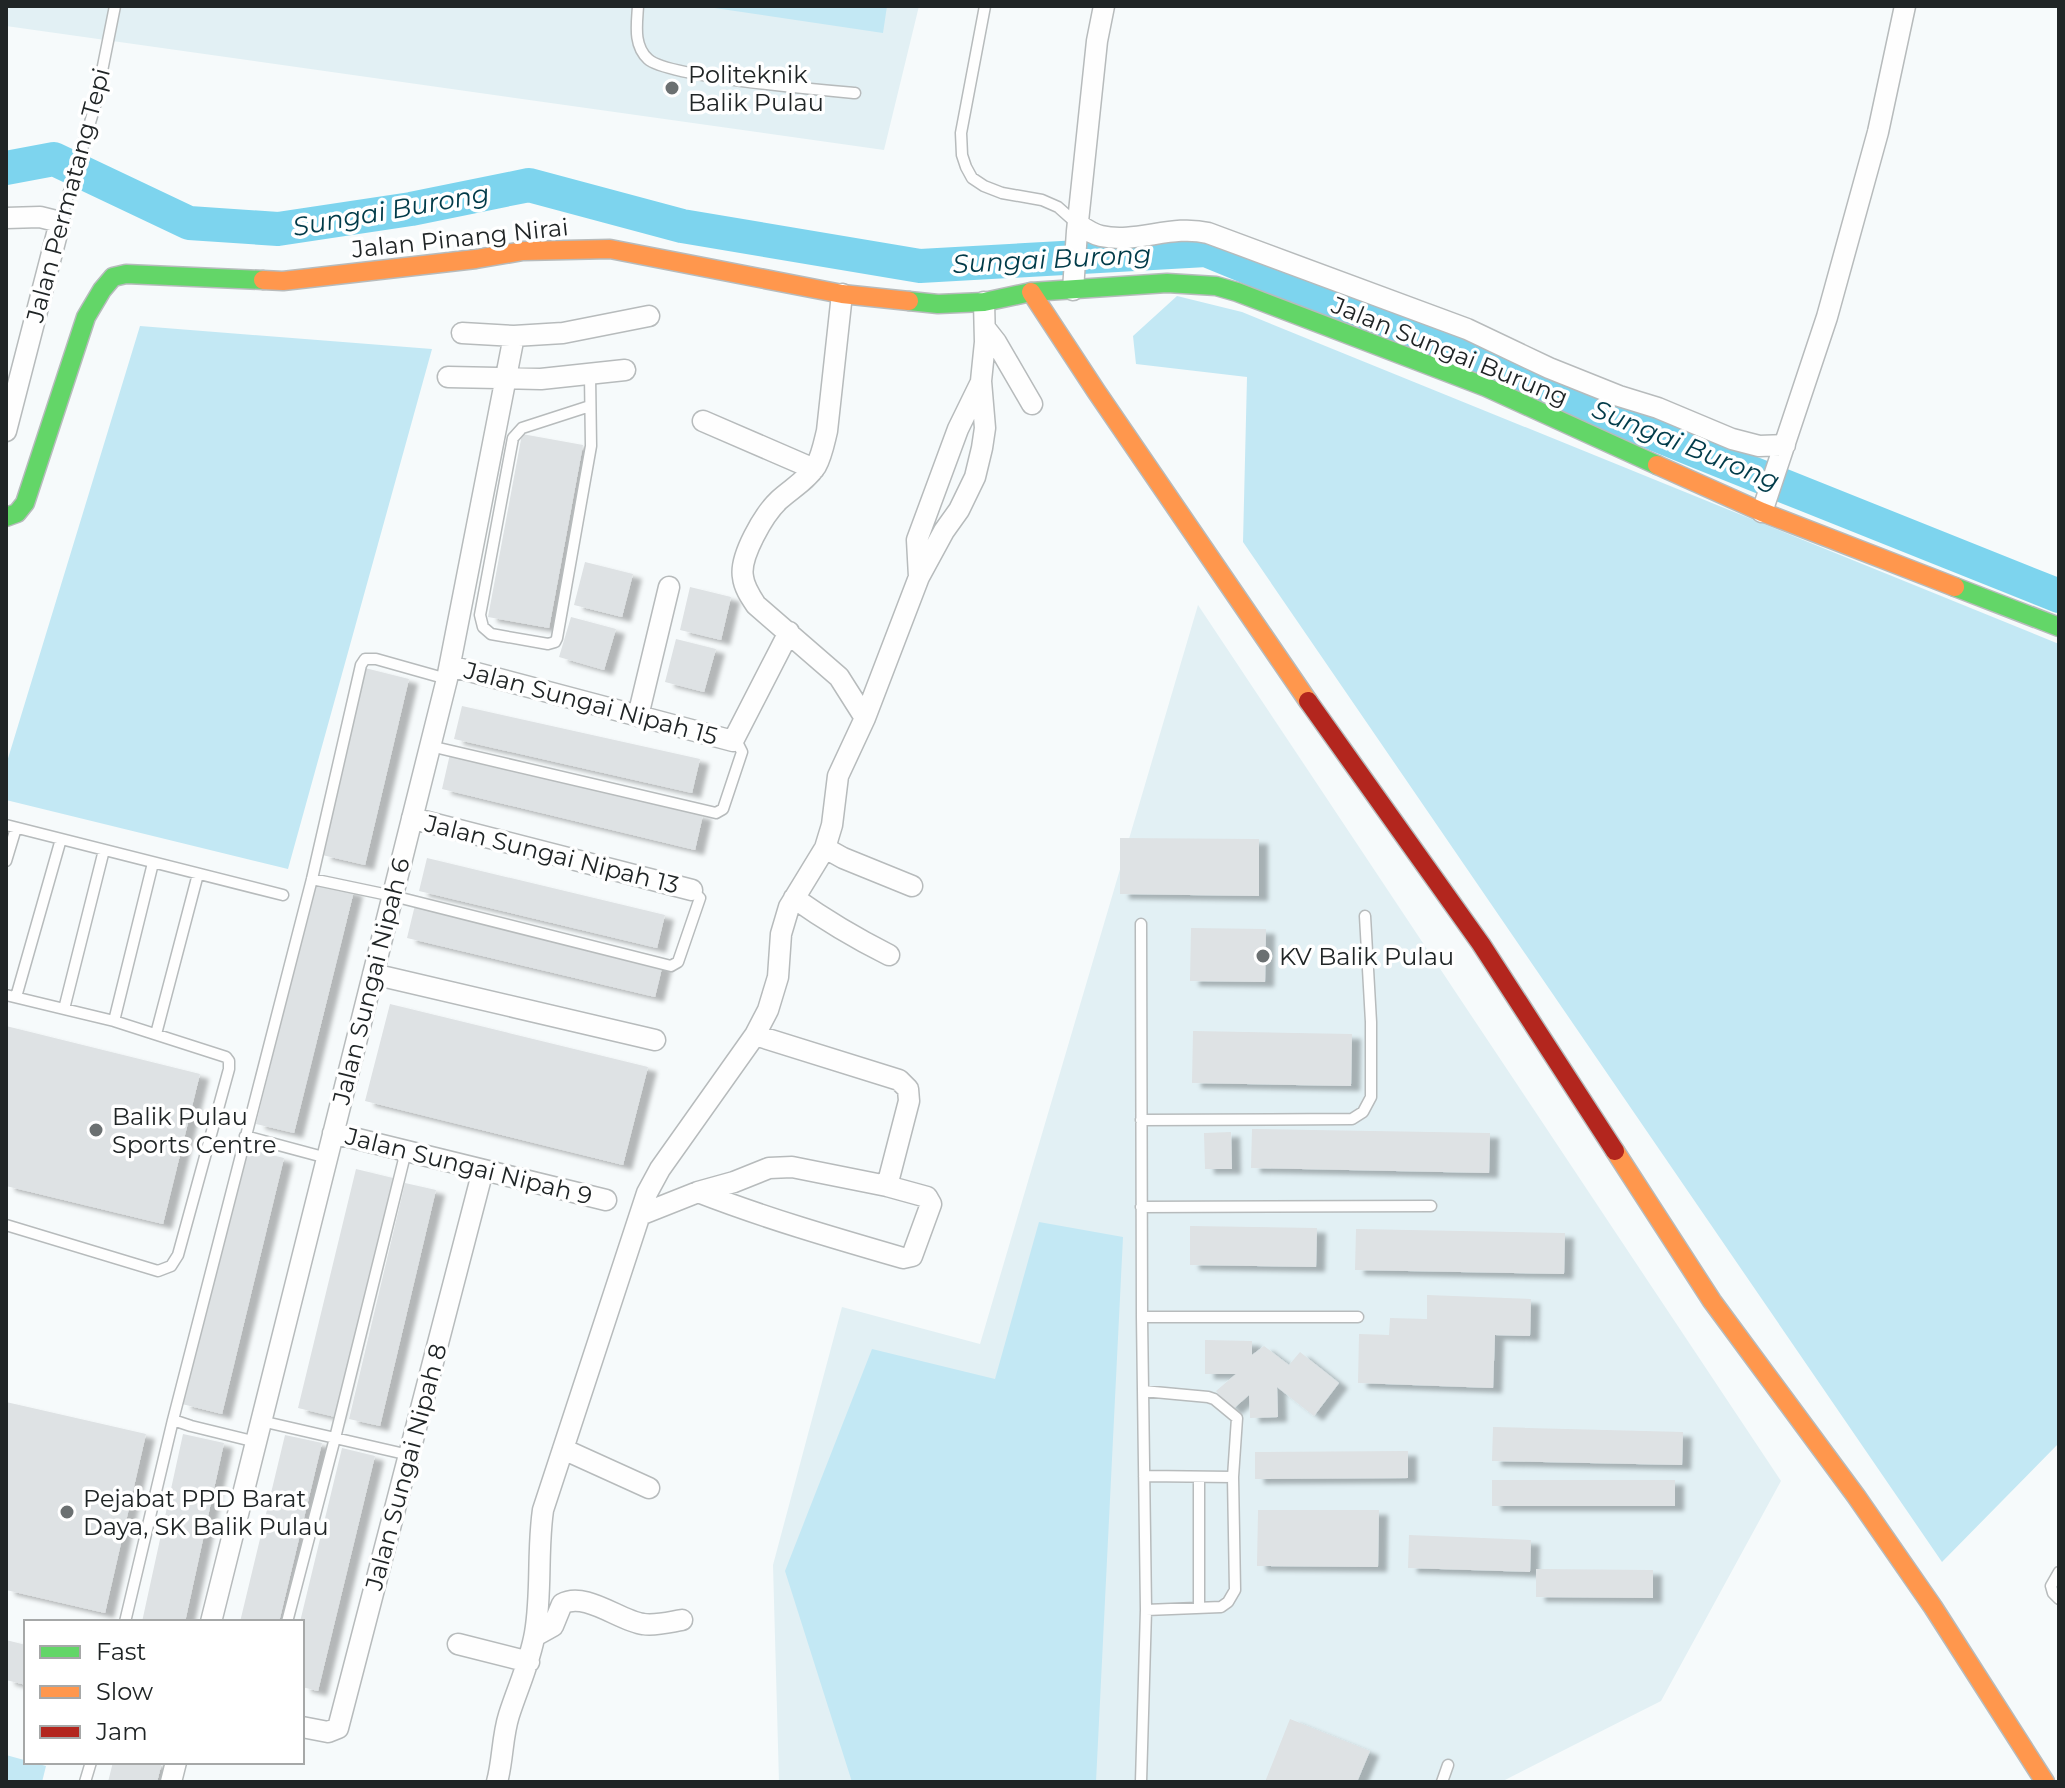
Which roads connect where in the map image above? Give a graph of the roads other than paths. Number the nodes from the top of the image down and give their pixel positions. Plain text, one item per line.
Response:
1 (115, 6) edge
2 (638, 6) edge
3 (985, 6) edge
4 (1104, 6) edge
5 (1905, 6) edge
6 (855, 93) dead end
7 (63, 214) junction
8 (6, 218) edge
9 (1078, 227) junction
10 (1074, 283) junction
11 (1124, 287) joint
12 (1031, 292) junction
13 (842, 294) junction
14 (984, 302) junction
15 (649, 316) dead end
16 (985, 328) junction
17 (462, 333) dead end
18 (514, 336) junction
19 (625, 370) dead end
20 (590, 375) junction
21 (448, 377) dead end
22 (506, 378) junction
23 (981, 381) junction
24 (1032, 404) dead end
25 (590, 406) junction
26 (703, 421) dead end
27 (6, 431) edge
28 (1782, 453) junction
29 (814, 469) junction
30 (1765, 505) junction
31 (6, 517) edge
32 (919, 577) junction
33 (669, 587) dead end
34 (2059, 627) edge
35 (789, 632) junction
36 (448, 672) junction
37 (638, 716) junction
38 (865, 718) junction
39 (733, 741) junction
40 (430, 746) junction
41 (412, 818) junction
42 (11, 827) edge
43 (61, 839) junction
44 (825, 848) junction
45 (104, 850) junction
46 (6, 861) edge
47 (153, 863) junction
48 (198, 874) junction
49 (312, 879) junction
50 (912, 886) dead end
51 (692, 890) joint
52 (283, 895) dead end
53 (393, 896) junction
54 (794, 898) junction
55 (1365, 916) dead end
56 (1141, 924) dead end
57 (889, 955) dead end
58 (373, 974) junction
59 (11, 996) edge
60 (64, 1009) junction
61 (114, 1021) junction
62 (156, 1034) junction
63 (755, 1035) junction
64 (655, 1040) dead end
65 (1141, 1120) junction
66 (333, 1133) junction
67 (245, 1136) junction
68 (406, 1151) junction
69 (327, 1158) junction
70 (483, 1170) junction
71 (887, 1186) junction
72 (698, 1192) junction
73 (606, 1200) dead end
74 (1431, 1206) dead end
75 (1141, 1207) junction
76 (640, 1215) junction
77 (6, 1225) edge
78 (1142, 1317) junction
79 (1358, 1317) dead end
80 (1143, 1391) junction
81 (173, 1420) junction
82 (258, 1432) junction
83 (335, 1438) junction
84 (563, 1449) junction
85 (409, 1455) junction
86 (1144, 1476) junction
87 (1199, 1477) junction
88 (1233, 1477) junction
89 (649, 1488) dead end
90 (2059, 1572) edge
91 (2059, 1599) edge
92 (1199, 1608) junction
93 (1146, 1610) junction
94 (125, 1620) edge
95 (211, 1620) edge
96 (288, 1620) edge
97 (682, 1620) dead end
98 (535, 1636) junction
99 (458, 1644) dead end
100 (529, 1662) junction
101 (304, 1727) edge
102 (1448, 1765) dead end
103 (497, 1782) edge
104 (1141, 1782) edge
105 (1442, 1782) edge
106 (2045, 1782) edge

1 - 7 lane, Jalan Permatang Tepi
2 - 6 lane
3 - 9 lane
4 - 9 street
5 - 28 street
7 - 8 street
7 - 27 street, Jalan Permatang Tepi
9 - 10 street
9 - 28 street
10 - 11 street, Jalan Pinang Nirai
10 - 12 street, Jalan Pinang Nirai
11 - 30 street, Jalan Sungai Burung
12 - 14 street, Jalan Pinang Nirai
12 - 106 street
13 - 14 street, Jalan Pinang Nirai
13 - 29 street
13 - 31 street, Jalan Pinang Nirai
14 - 16 street
15 - 18 street
16 - 23 street
16 - 24 street
17 - 18 street
18 - 22 street, Jalan Sungai Nipah 6
19 - 20 street
20 - 22 street
20 - 25 lane
21 - 22 street
22 - 36 street, Jalan Sungai Nipah 6
23 - 32 street
23 - 32 street
25 - 25 lane
26 - 29 street
28 - 30 street
29 - 35 street
30 - 34 street, Jalan Sungai Burung
32 - 38 street
33 - 37 street
35 - 38 street
35 - 39 street
36 - 37 street, Jalan Sungai Nipah 15
36 - 40 street, Jalan Sungai Nipah 6
36 - 49 lane
37 - 39 street, Jalan Sungai Nipah 15
38 - 44 street
39 - 40 lane
40 - 41 street, Jalan Sungai Nipah 6
41 - 51 street, Jalan Sungai Nipah 13
41 - 53 street, Jalan Sungai Nipah 6
42 - 43 lane
42 - 46 lane
43 - 45 lane
43 - 59 lane
44 - 50 street
44 - 54 street
45 - 47 lane
45 - 60 lane
47 - 48 lane
47 - 61 lane
48 - 52 lane
48 - 62 lane
49 - 53 lane
49 - 67 lane
51 - 53 lane
53 - 58 street, Jalan Sungai Nipah 6
54 - 57 street
54 - 63 street
55 - 65 lane
56 - 65 lane
58 - 64 street
58 - 66 street, Jalan Sungai Nipah 6
59 - 60 lane
60 - 61 lane
61 - 62 lane
62 - 77 lane
63 - 71 street
63 - 76 street
65 - 75 lane
66 - 68 street, Jalan Sungai Nipah 9
66 - 69 street, Jalan Sungai Nipah 6
67 - 69 lane
67 - 81 lane
68 - 70 street, Jalan Sungai Nipah 9
68 - 83 lane
69 - 82 street, Jalan Sungai Nipah 6
70 - 73 street, Jalan Sungai Nipah 9
70 - 85 street, Jalan Sungai Nipah 8
71 - 72 street
71 - 72 street
72 - 76 street
74 - 75 lane
75 - 78 lane
76 - 84 street
78 - 79 lane
78 - 80 lane
80 - 86 lane
80 - 88 lane
81 - 82 lane
81 - 94 lane
82 - 83 lane
82 - 95 street, Jalan Sungai Nipah 6
83 - 85 lane
83 - 96 lane
84 - 89 street
84 - 98 street
85 - 101 street, Jalan Sungai Nipah 8
86 - 87 lane
86 - 93 lane
87 - 88 lane
87 - 92 lane
88 - 92 lane
90 - 91 lane
92 - 93 lane
93 - 104 lane
97 - 98 street
98 - 100 street
99 - 100 street
100 - 103 street
102 - 105 lane

